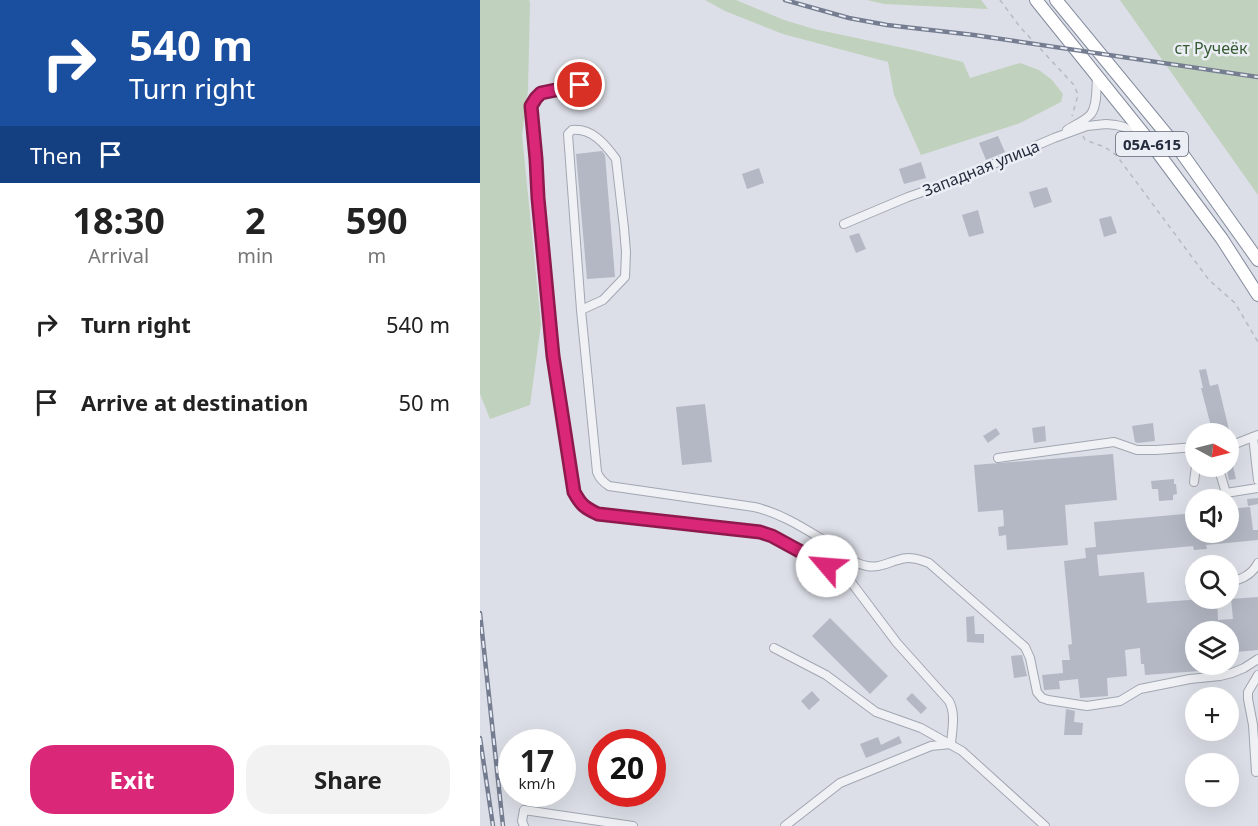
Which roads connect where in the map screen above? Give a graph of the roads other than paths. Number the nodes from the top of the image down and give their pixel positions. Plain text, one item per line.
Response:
1 (1036, 0) edge
2 (1059, 3) edge
3 (1097, 75) junction
4 (580, 85) dead end
5 (1078, 126) junction
6 (1150, 142) junction
7 (844, 224) dead end
8 (1258, 260) edge
9 (1258, 295) edge
10 (581, 310) junction
11 (1255, 436) edge
12 (1239, 442) edge
13 (1185, 448) edge
14 (998, 458) dead end
15 (1195, 477) edge
16 (1221, 477) edge
17 (1258, 480) edge
18 (1194, 482) dead end
19 (1258, 488) edge
20 (1258, 563) edge
21 (1239, 580) edge
22 (774, 648) dead end
23 (1258, 659) edge
24 (1258, 675) edge
25 (951, 744) junction
26 (1256, 772) dead end
27 (524, 826) edge
28 (633, 826) edge
29 (784, 826) edge
30 (1045, 826) edge

1 - 3 highway, 05А-615
2 - 8 highway, 05А-615
3 - 5 street, Западная улица
3 - 6 highway, 05А-615
4 - 25 street
5 - 6 street, Западная улица
5 - 7 street, Западная улица
6 - 9 highway, 05А-615
10 - 10 street
10 - 23 street
11 - 12 street
11 - 17 street
13 - 14 street
15 - 18 street
16 - 19 street
20 - 21 street
22 - 25 street
24 - 26 street
25 - 29 street
25 - 30 street
27 - 28 street

